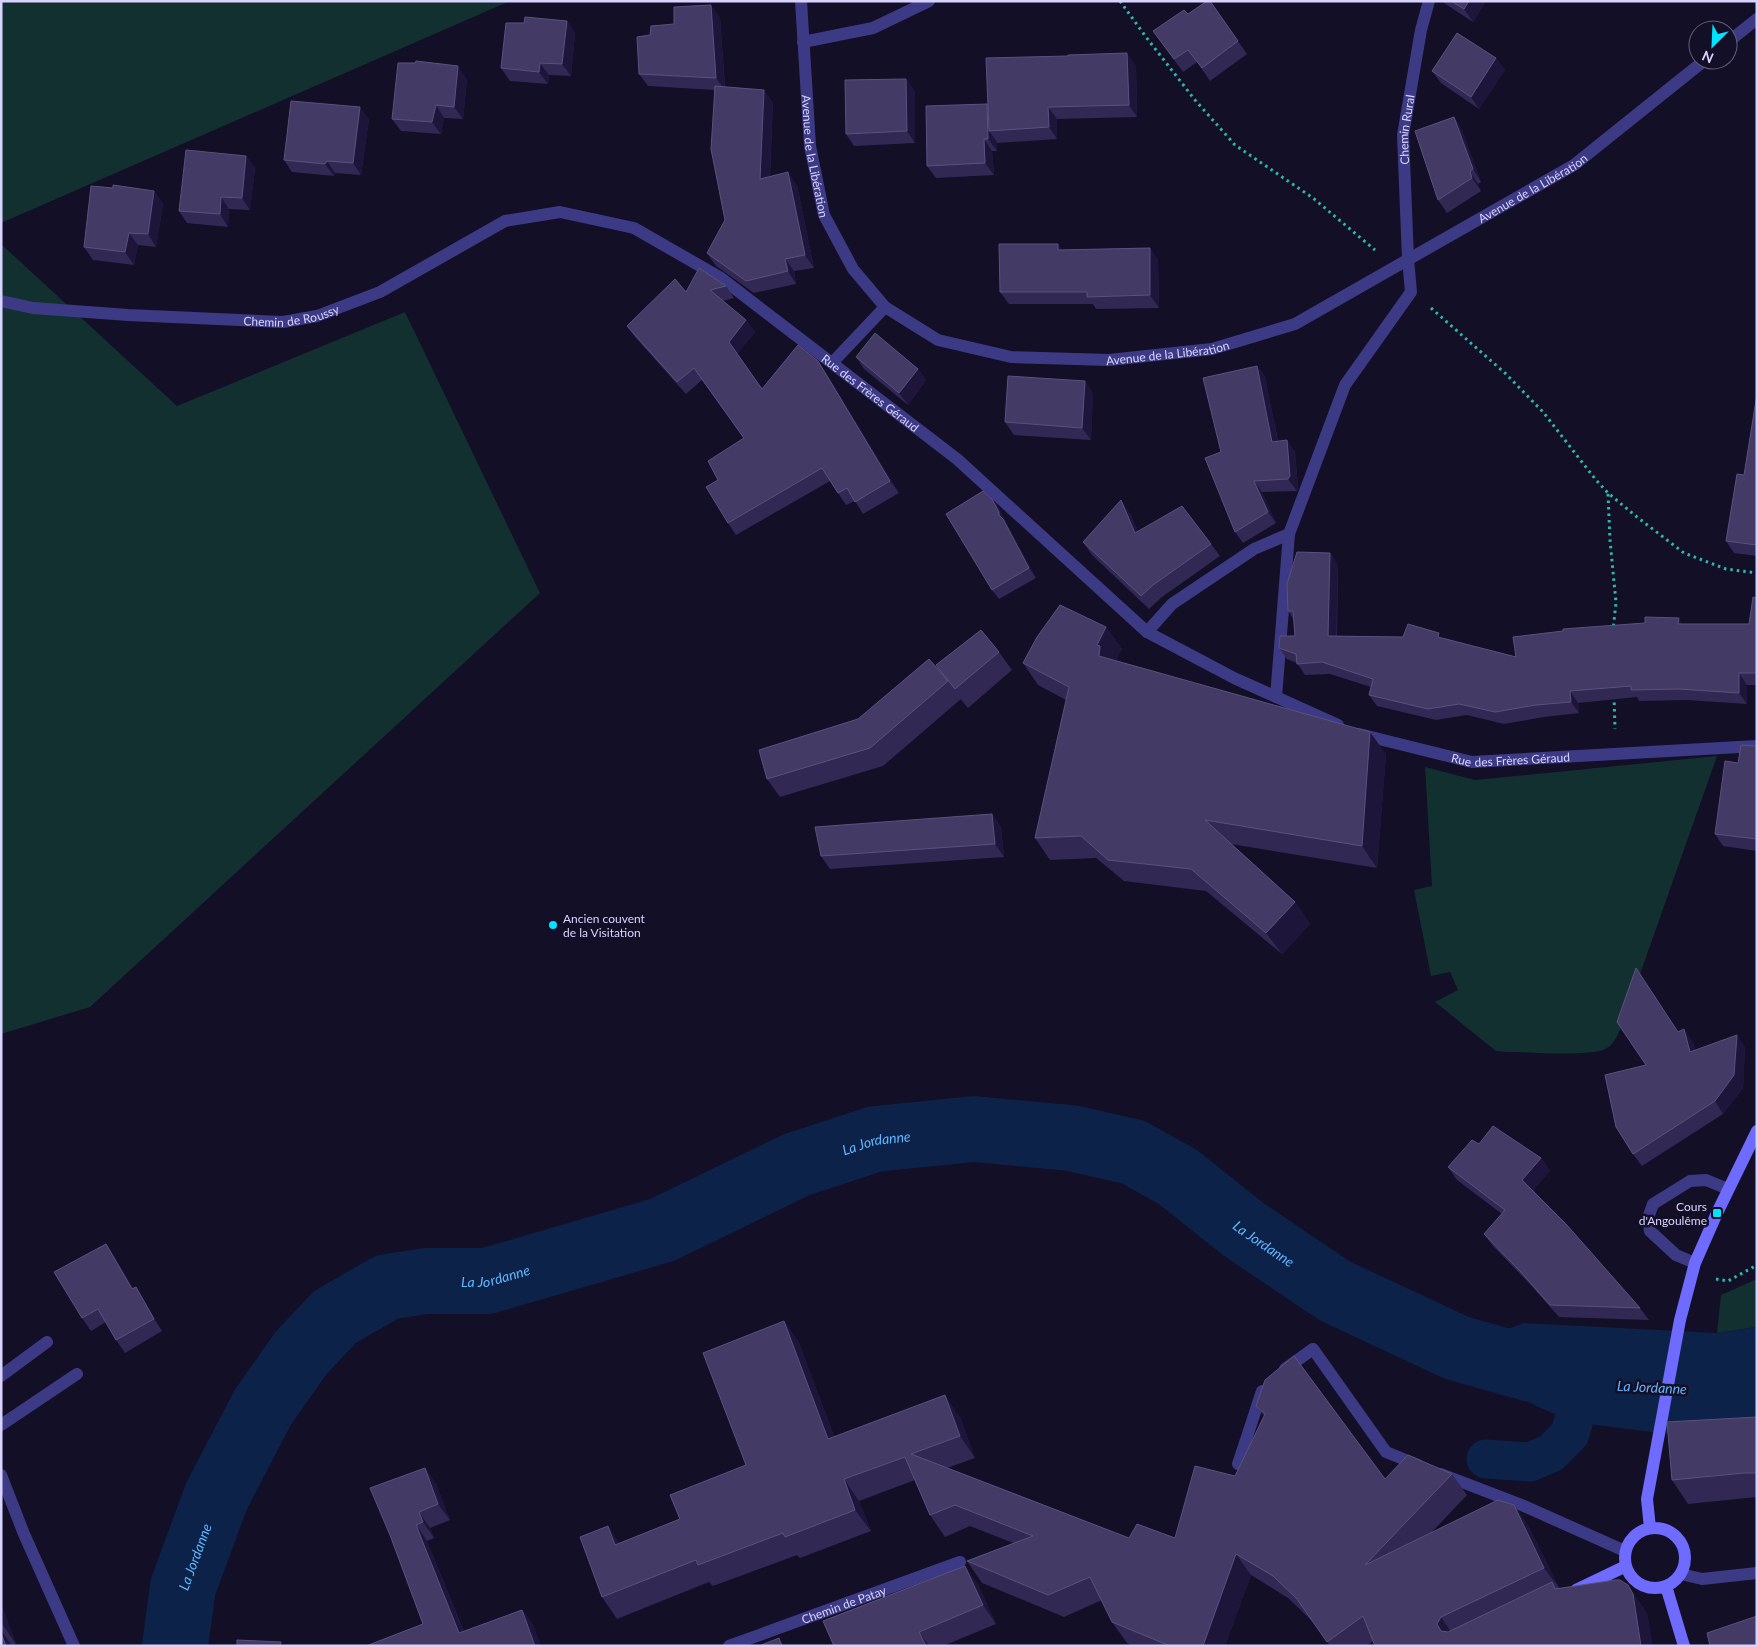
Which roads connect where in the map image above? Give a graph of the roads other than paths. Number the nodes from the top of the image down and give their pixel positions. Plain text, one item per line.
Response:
1 (802, 1) edge
2 (929, 1) edge
3 (1429, 1) edge
4 (1757, 19) edge
5 (1738, 34) edge
6 (803, 42) junction
7 (1693, 70) edge
8 (560, 212) joint
9 (1408, 259) junction
10 (1, 301) edge
11 (885, 307) junction
12 (832, 363) junction
13 (1289, 534) junction
14 (1147, 632) junction
15 (1276, 697) junction
16 (1757, 746) edge
17 (1757, 1131) edge
18 (1728, 1189) junction
19 (1695, 1263) junction
20 (47, 1342) dead end
21 (77, 1374) dead end
22 (1, 1376) edge
23 (1, 1425) edge
24 (1238, 1464) dead end
25 (1, 1476) edge
26 (1650, 1528) junction
27 (1625, 1551) junction
28 (960, 1562) dead end
29 (1626, 1566) junction
30 (1757, 1573) edge
31 (1681, 1574) junction
32 (1666, 1586) junction
33 (1564, 1595) edge
34 (74, 1646) edge
35 (729, 1646) edge
36 (1684, 1646) edge

1 - 6 street, Avenue de la Libération
2 - 6 street
3 - 9 street, Chemin Rural
4 - 5 street
6 - 11 street, Avenue de la Libération
7 - 9 street, Avenue de la Libération
8 - 10 street, Chemin de Roussy
8 - 12 street, Rue des Frères Géraud
9 - 11 street, Avenue de la Libération
9 - 13 street, Chemin Rural
11 - 12 street, Rue des Frères Géraud
12 - 14 street, Rue des Frères Géraud
13 - 14 street
13 - 15 street
14 - 15 street, Rue des Frères Géraud
15 - 16 street, Rue des Frères Géraud
17 - 18 main road
18 - 19 main road
18 - 19 street
19 - 26 main road
20 - 22 street
21 - 23 street
24 - 27 street
25 - 34 street
26 - 27 main road
26 - 31 main road
27 - 29 main road
28 - 35 street, Chemin de Patay
29 - 32 main road
29 - 33 main road
30 - 31 street
31 - 32 main road
32 - 36 main road

